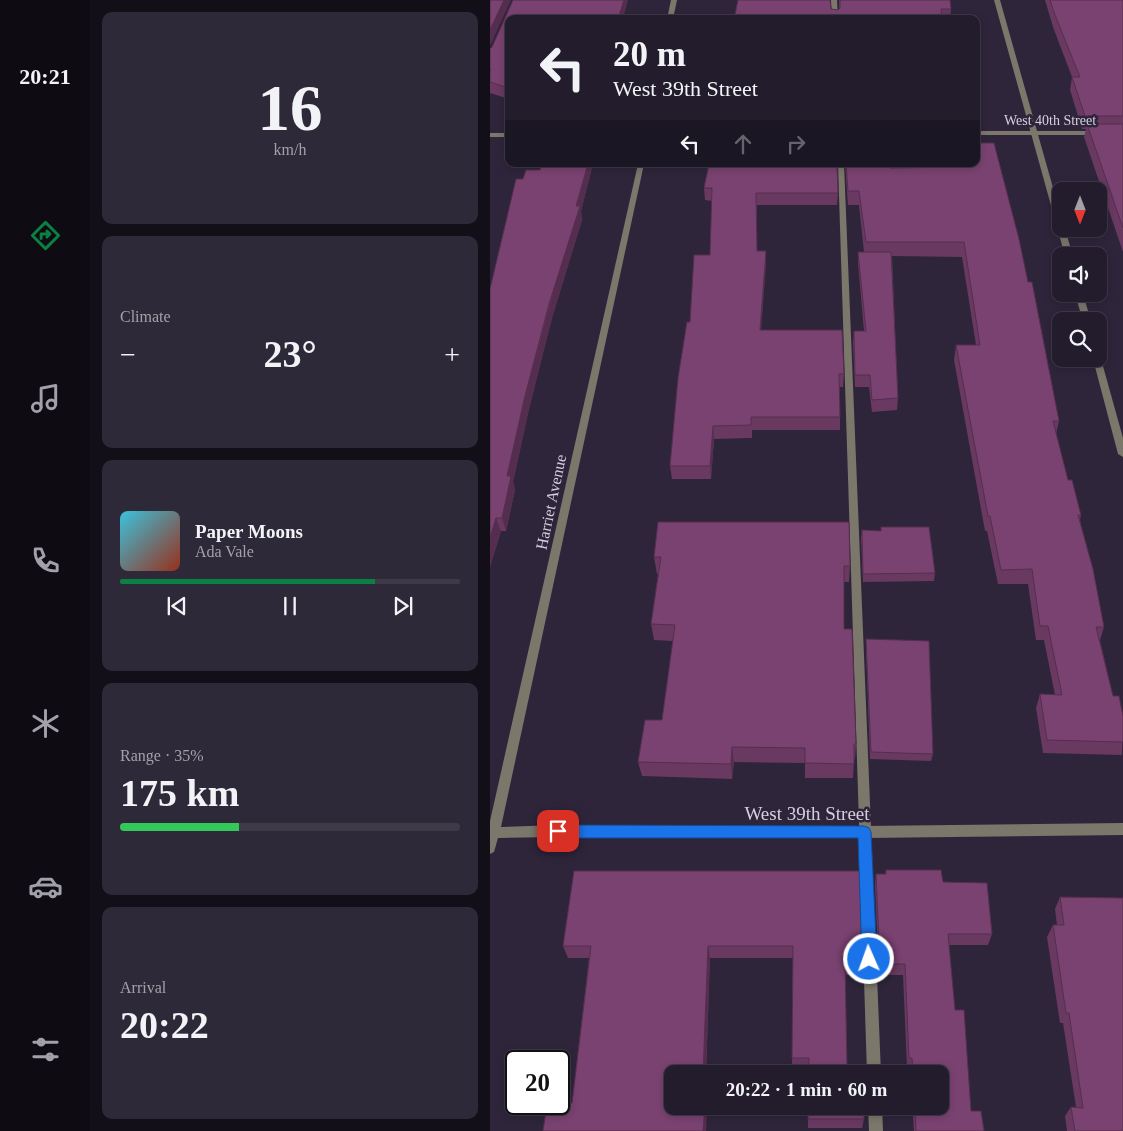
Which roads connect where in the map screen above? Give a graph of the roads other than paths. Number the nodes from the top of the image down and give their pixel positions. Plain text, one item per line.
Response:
1 (674, 0) edge
2 (834, 0) edge
3 (997, 0) edge
4 (671, 15) edge
5 (835, 15) edge
6 (980, 133) edge
7 (1034, 133) junction
8 (1123, 133) edge
9 (505, 135) edge
10 (490, 136) edge
11 (640, 167) edge
12 (841, 167) edge
13 (1052, 197) edge
14 (1099, 367) edge
15 (1123, 454) edge
16 (1123, 829) edge
17 (864, 832) junction
18 (492, 833) edge
19 (490, 848) edge
20 (874, 1065) edge
21 (875, 1115) edge
22 (876, 1131) edge

1 - 4 street
2 - 5 street
3 - 7 street
6 - 7 street, West 40th Street
7 - 8 street, West 40th Street
7 - 13 street
9 - 10 street
11 - 18 street, Harriet Avenue
12 - 17 street
14 - 15 street
16 - 17 street, West 39th Street
17 - 18 street, West 39th Street
17 - 20 street
18 - 19 street, Harriet Avenue
21 - 22 street

